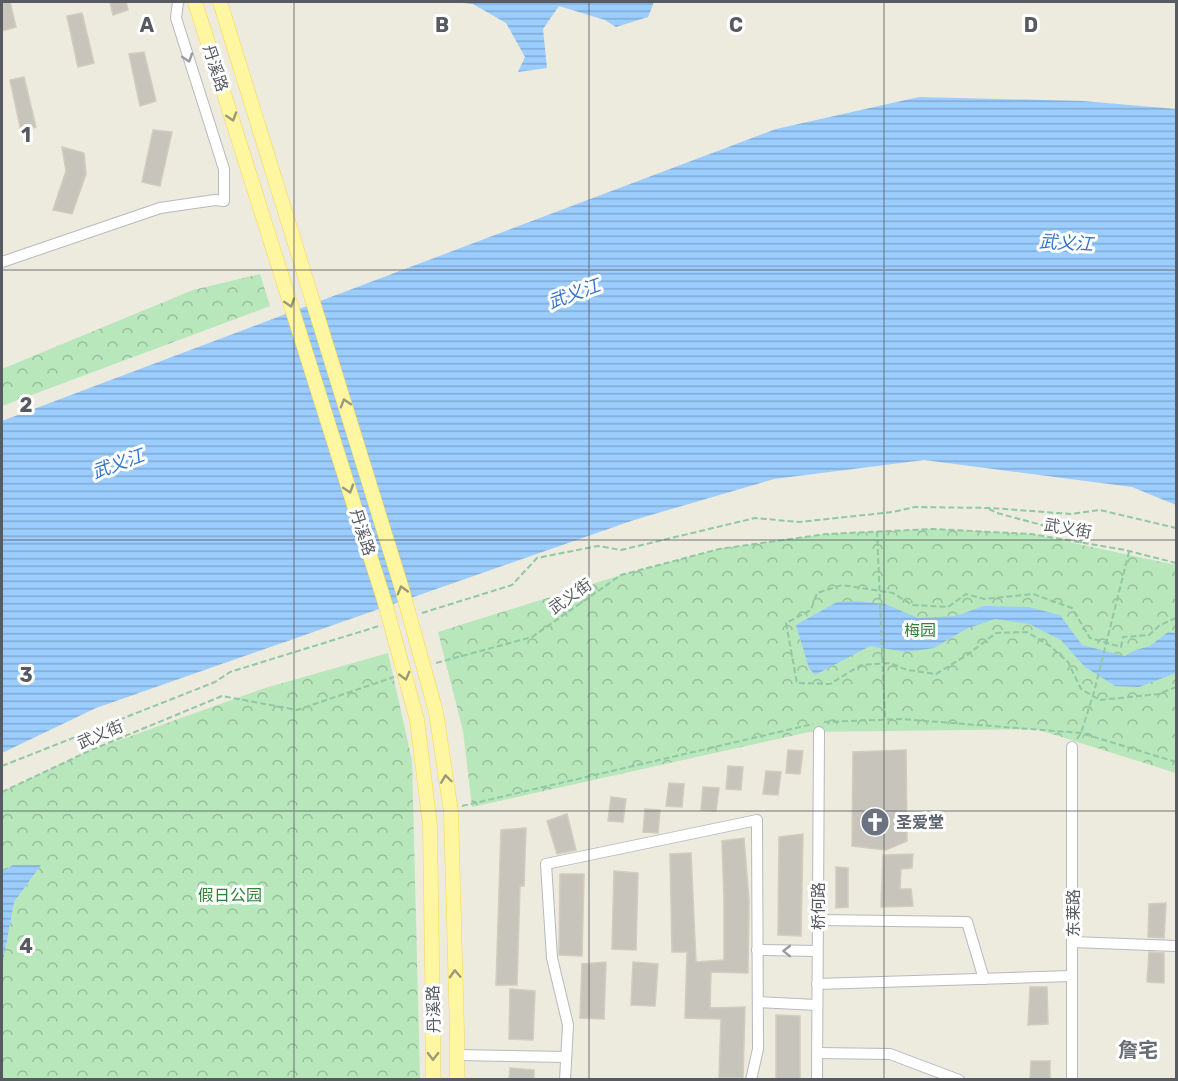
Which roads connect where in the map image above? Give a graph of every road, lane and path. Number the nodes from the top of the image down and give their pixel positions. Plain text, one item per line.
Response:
1 (178, 2) edge
2 (195, 2) edge
3 (220, 2) edge
4 (2, 262) edge
5 (987, 508) junction
6 (1176, 528) edge
7 (877, 531) junction
8 (1081, 543) junction
9 (1129, 552) junction
10 (1176, 563) edge
11 (879, 591) junction
12 (414, 615) dead end
13 (1176, 618) edge
14 (381, 625) dead end
15 (1105, 642) junction
16 (882, 663) junction
17 (434, 664) dead end
18 (400, 675) dead end
19 (1176, 687) edge
20 (1093, 694) junction
21 (885, 720) dead end
22 (819, 732) dead end
23 (1072, 747) joint
24 (2, 766) edge
25 (2, 792) edge
26 (818, 920) junction
27 (1073, 942) junction
28 (1176, 946) edge
29 (757, 950) junction
30 (817, 951) junction
31 (1072, 976) junction
32 (984, 979) junction
33 (817, 984) junction
34 (758, 1002) junction
35 (817, 1005) junction
36 (817, 1053) junction
37 (457, 1054) junction
38 (566, 1057) junction
39 (433, 1080) edge
40 (457, 1080) edge
41 (565, 1080) edge
42 (751, 1080) edge
43 (817, 1080) edge
44 (959, 1080) edge
45 (1072, 1080) edge

1 -> 4 street
2 -> 39 main road, 丹溪路, bridge
37 -> 3 main road, 丹溪路, bridge
5 - 6 path
5 - 8 path
5 - 12 path
7 - 8 path, 武义街
7 - 11 path
7 - 17 path, 武义街
8 - 9 path, 武义街
9 - 10 path, 武义街
9 - 15 path
11 - 15 path
11 - 16 path
11 - 16 path
13 - 15 path
14 - 24 path
15 - 20 path
16 - 20 path
16 - 21 path
18 - 25 path, 武义街
19 - 20 path
20 - 23 path
22 - 26 street, 桥何路
23 - 27 street, 东莱路
26 - 30 street, 桥何路
26 - 32 street
27 - 28 street
27 - 31 street, 东莱路
30 -> 29 street
29 - 34 street
29 - 38 street
30 - 33 street, 桥何路
31 - 32 street
31 - 45 street, 东莱路
32 - 33 street
33 - 35 street, 桥何路
34 - 35 street
34 - 42 street
35 - 36 street, 桥何路
36 - 43 street, 桥何路
36 - 44 street
37 - 38 street
37 - 40 main road, 丹溪路
38 - 41 street

